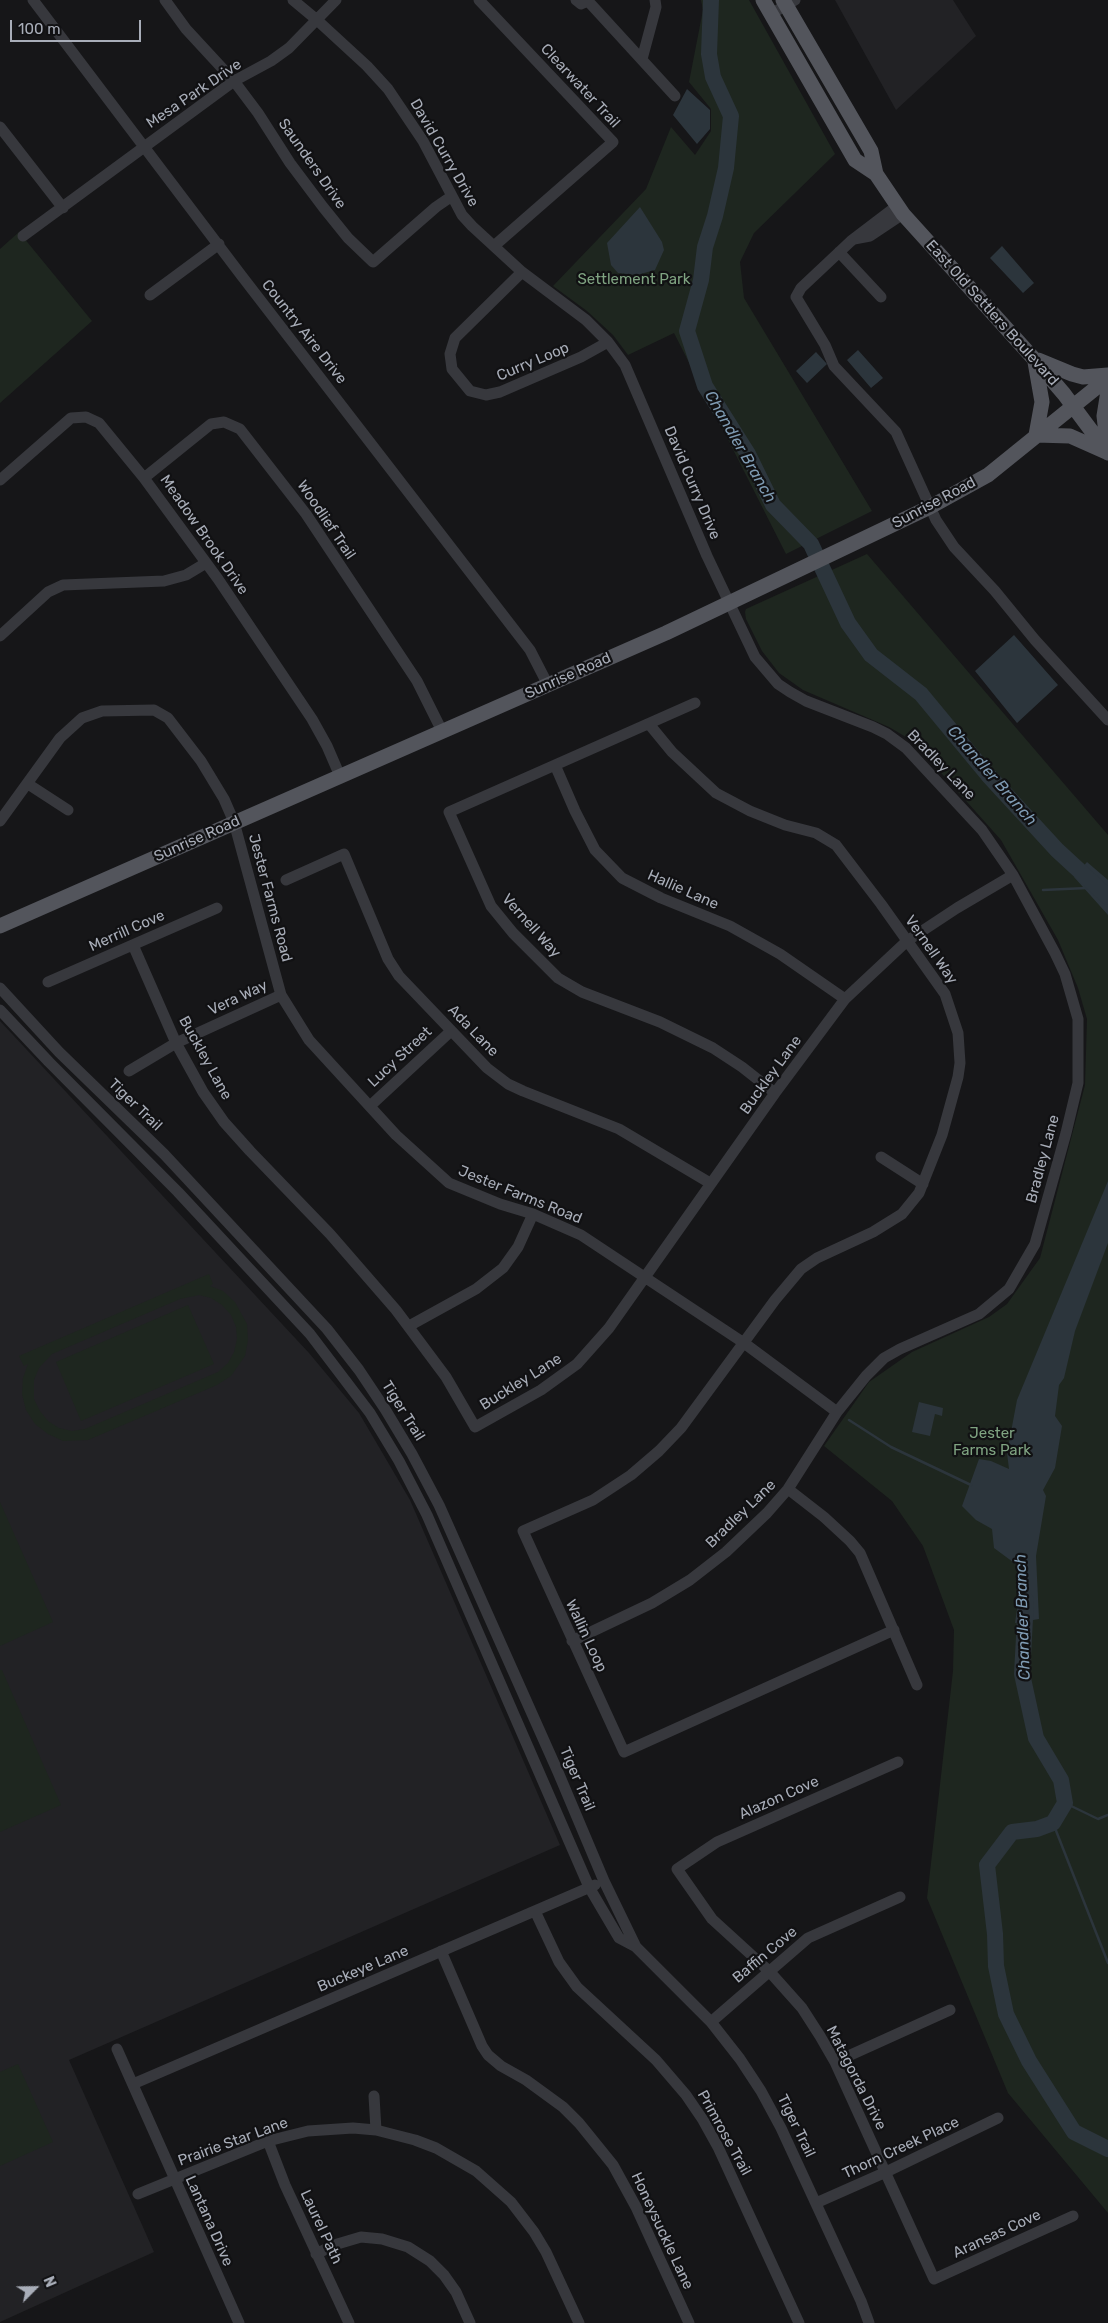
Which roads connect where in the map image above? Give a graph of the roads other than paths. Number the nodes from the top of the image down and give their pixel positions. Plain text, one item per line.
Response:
1 (33, 0) edge
2 (166, 0) edge
3 (293, 0) edge
4 (336, 0) edge
5 (479, 0) edge
6 (576, 0) edge
7 (655, 0) edge
8 (763, 0) edge
9 (788, 2) edge
10 (771, 14) junction
11 (317, 20) junction
12 (642, 60) junction
13 (234, 82) junction
14 (675, 96) dead end
15 (0, 127) edge
16 (144, 146) junction
17 (876, 174) junction
18 (452, 196) junction
19 (63, 208) junction
20 (900, 210) junction
21 (23, 236) dead end
22 (219, 244) junction
23 (494, 246) junction
24 (839, 252) junction
25 (522, 272) junction
26 (150, 295) dead end
27 (880, 297) dead end
28 (608, 342) junction
29 (1034, 358) junction
30 (1108, 377) edge
31 (1108, 391) edge
32 (1073, 406) junction
33 (1036, 435) junction
34 (1108, 453) edge
35 (144, 478) junction
36 (0, 480) edge
37 (930, 507) junction
38 (206, 563) junction
39 (729, 604) junction
40 (0, 636) edge
41 (548, 685) junction
42 (695, 703) dead end
43 (1108, 720) edge
44 (649, 724) junction
45 (442, 731) junction
46 (556, 765) junction
47 (340, 776) junction
48 (28, 784) junction
49 (68, 810) dead end
50 (0, 821) edge
51 (234, 822) junction
52 (1012, 875) junction
53 (286, 880) dead end
54 (217, 908) dead end
55 (0, 926) edge
56 (907, 941) junction
57 (133, 945) junction
58 (48, 982) dead end
59 (0, 988) edge
60 (281, 995) junction
61 (845, 999) junction
62 (0, 1010) edge
63 (451, 1031) junction
64 (176, 1043) junction
65 (129, 1071) dead end
66 (775, 1093) junction
67 (370, 1106) junction
68 (882, 1157) dead end
69 (710, 1183) junction
70 (922, 1184) junction
71 (533, 1214) junction
72 (645, 1277) junction
73 (409, 1326) junction
74 (744, 1343) junction
75 (837, 1412) junction
76 (788, 1489) junction
77 (894, 1630) junction
78 (572, 1641) junction
79 (917, 1686) dead end
80 (898, 1762) dead end
81 (677, 1869) joint
82 (604, 1881) junction
83 (589, 1887) junction
84 (900, 1897) dead end
85 (535, 1911) junction
86 (636, 1947) junction
87 (440, 1951) junction
88 (769, 1971) junction
89 (950, 2010) dead end
90 (710, 2022) junction
91 (117, 2049) dead end
92 (835, 2062) junction
93 (133, 2084) junction
94 (374, 2096) dead end
95 (998, 2118) dead end
96 (376, 2130) junction
97 (268, 2142) junction
98 (886, 2172) junction
99 (174, 2180) junction
100 (138, 2194) dead end
101 (816, 2203) junction
102 (1073, 2216) dead end
103 (316, 2254) junction
104 (934, 2279) joint
105 (239, 2323) edge
106 (349, 2323) edge
107 (470, 2323) edge
108 (579, 2323) edge
109 (689, 2323) edge
110 (799, 2323) edge
111 (868, 2323) edge

1 - 16 street, Country Aire Drive
2 - 13 street, Saunders Drive
3 - 11 street, David Curry Drive
4 - 11 street, Mesa Park Drive
5 - 23 street, Clearwater Trail
6 - 12 street
7 - 12 street
8 - 10 main road, East Old Settlers Boulevard
9 - 10 street
9 - 17 main road, East Old Settlers Boulevard
10 - 17 main road, East Old Settlers Boulevard
11 - 13 street, Mesa Park Drive
11 - 18 street, David Curry Drive
12 - 14 street
13 - 16 street, Mesa Park Drive
13 - 18 street, Saunders Drive
15 - 19 street
16 - 19 street, Mesa Park Drive
16 - 22 street, Country Aire Drive
17 - 20 main road, East Old Settlers Boulevard
18 - 23 street, David Curry Drive
19 - 21 street, Mesa Park Drive
20 - 24 street
20 - 29 main road, East Old Settlers Boulevard
22 - 26 street
22 - 41 street, Country Aire Drive
23 - 25 street, David Curry Drive
24 - 27 street
24 - 37 street
25 - 28 street, David Curry Drive
25 - 28 street, Curry Loop
28 - 39 street, David Curry Drive
29 - 30 main road
29 - 32 main road, East Old Settlers Boulevard
29 - 33 main road
30 - 32 main road, Sunrise Road
31 - 34 main road
32 - 33 main road, Sunrise Road
32 - 34 main road, East Old Settlers Boulevard
33 - 34 main road
33 - 37 main road, Sunrise Road
35 - 36 street, Meadow Brook Drive
35 - 38 street, Meadow Brook Drive
35 - 45 street, Woodlief Trail
37 - 39 main road, Sunrise Road
37 - 43 street
38 - 40 street
38 - 47 street, Meadow Brook Drive
39 - 41 main road, Sunrise Road
39 - 52 street, Bradley Lane
41 - 45 main road, Sunrise Road
42 - 44 street, Vernell Way
44 - 46 street, Vernell Way
44 - 56 street, Vernell Way
45 - 47 main road, Sunrise Road
46 - 61 street, Hallie Lane
46 - 66 street, Vernell Way
47 - 51 main road, Sunrise Road
48 - 49 street
48 - 50 street, Jester Farms Road
48 - 51 street, Jester Farms Road
51 - 55 main road, Sunrise Road
51 - 60 street, Jester Farms Road
52 - 56 street, Buckley Lane
52 - 75 street, Bradley Lane
53 - 63 street, Ada Lane
54 - 57 street, Merrill Cove
56 - 61 street, Buckley Lane
56 - 70 street, Vernell Way
57 - 58 street, Merrill Cove
57 - 64 street, Buckley Lane
59 - 82 street, Tiger Trail
60 - 64 street, Vera Way
60 - 67 street, Jester Farms Road
61 - 66 street, Buckley Lane
62 - 83 street, Tiger Trail
63 - 67 street, Lucy Street
63 - 69 street, Ada Lane
64 - 65 street, Vera Way
64 - 73 street, Buckley Lane
66 - 69 street, Buckley Lane
67 - 71 street, Jester Farms Road
68 - 70 street
69 - 72 street, Buckley Lane
70 - 74 street, Vernell Way
71 - 72 street, Jester Farms Road
71 - 73 street
72 - 73 street, Buckley Lane
72 - 74 street, Jester Farms Road
74 - 75 street, Jester Farms Road
74 - 78 street, Wallin Loop
75 - 76 street, Bradley Lane
76 - 77 street
76 - 78 street, Bradley Lane
77 - 78 street, Wallin Loop
77 - 79 street
80 - 81 street, Alazon Cove
81 - 88 street, Matagorda Drive
82 - 83 street, Buckeye Lane
82 - 86 street, Tiger Trail
83 - 85 street, Buckeye Lane
83 - 86 street, Tiger Trail
84 - 88 street, Baffin Cove
85 - 87 street, Buckeye Lane
85 - 110 street, Primrose Trail
86 - 90 street, Tiger Trail
87 - 93 street, Buckeye Lane
87 - 109 street, Honeysuckle Lane
88 - 90 street, Baffin Cove
88 - 92 street, Matagorda Drive
89 - 92 street
90 - 101 street, Tiger Trail
91 - 93 street, Lantana Drive
92 - 98 street, Matagorda Drive
93 - 99 street, Lantana Drive
94 - 96 street
95 - 98 street, Thorn Creek Place
96 - 97 street, Prairie Star Lane
96 - 108 street, Prairie Star Lane
97 - 99 street, Prairie Star Lane
97 - 103 street, Laurel Path
98 - 101 street, Thorn Creek Place
98 - 104 street, Matagorda Drive
99 - 100 street, Prairie Star Lane
99 - 105 street, Lantana Drive
101 - 111 street, Tiger Trail
102 - 104 street, Aransas Cove
103 - 106 street, Laurel Path
103 - 107 street

